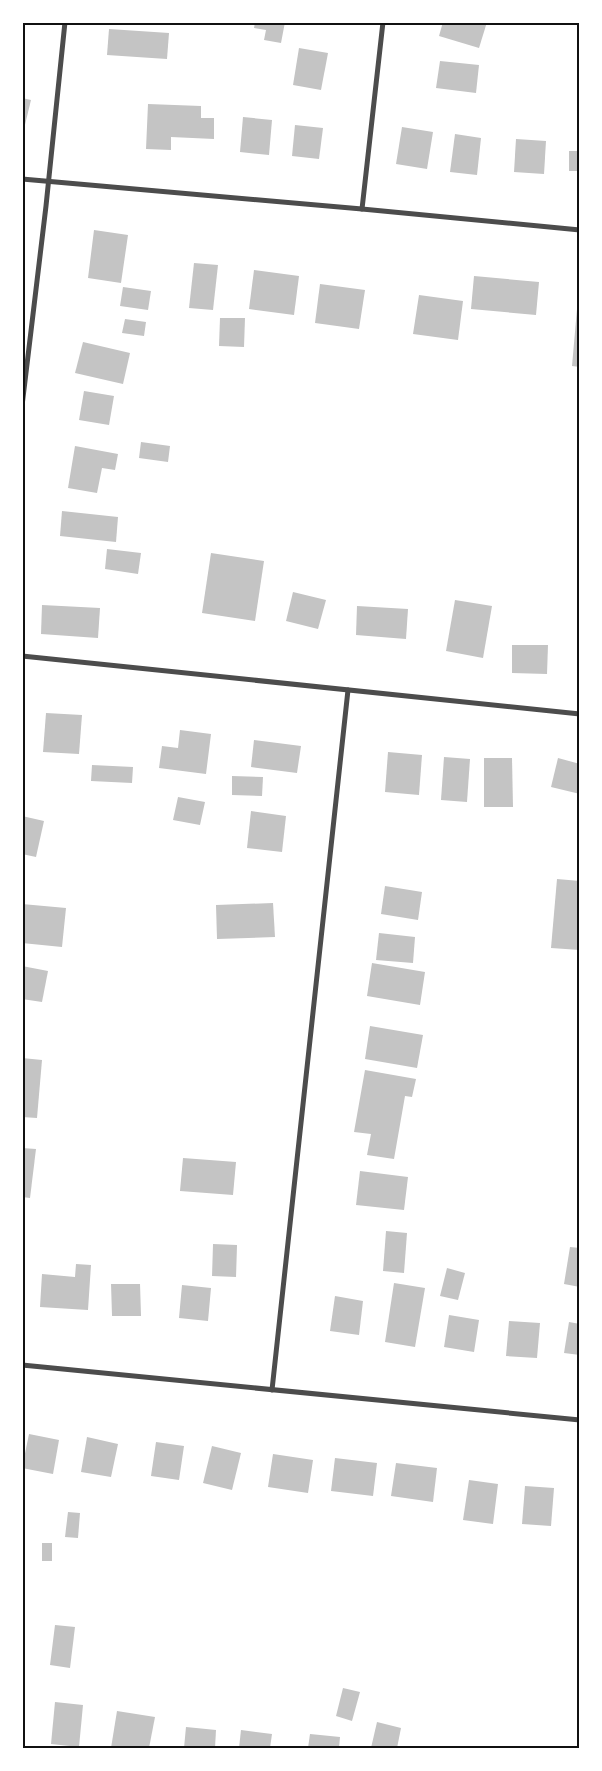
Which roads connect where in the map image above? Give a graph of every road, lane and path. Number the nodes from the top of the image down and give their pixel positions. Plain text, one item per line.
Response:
1 (66, 22) edge
2 (383, 22) edge
3 (22, 179) edge
4 (49, 182) junction
5 (362, 209) junction
6 (580, 230) edge
7 (22, 406) edge
8 (22, 656) edge
9 (348, 690) junction
10 (580, 714) edge
11 (22, 1365) edge
12 (272, 1390) junction
13 (580, 1420) edge

1 - 4 street
2 - 5 street
3 - 4 street
4 - 5 street
4 - 7 street
5 - 6 street
8 - 9 street
9 - 10 street
9 - 12 street
11 - 12 street
12 - 13 street

